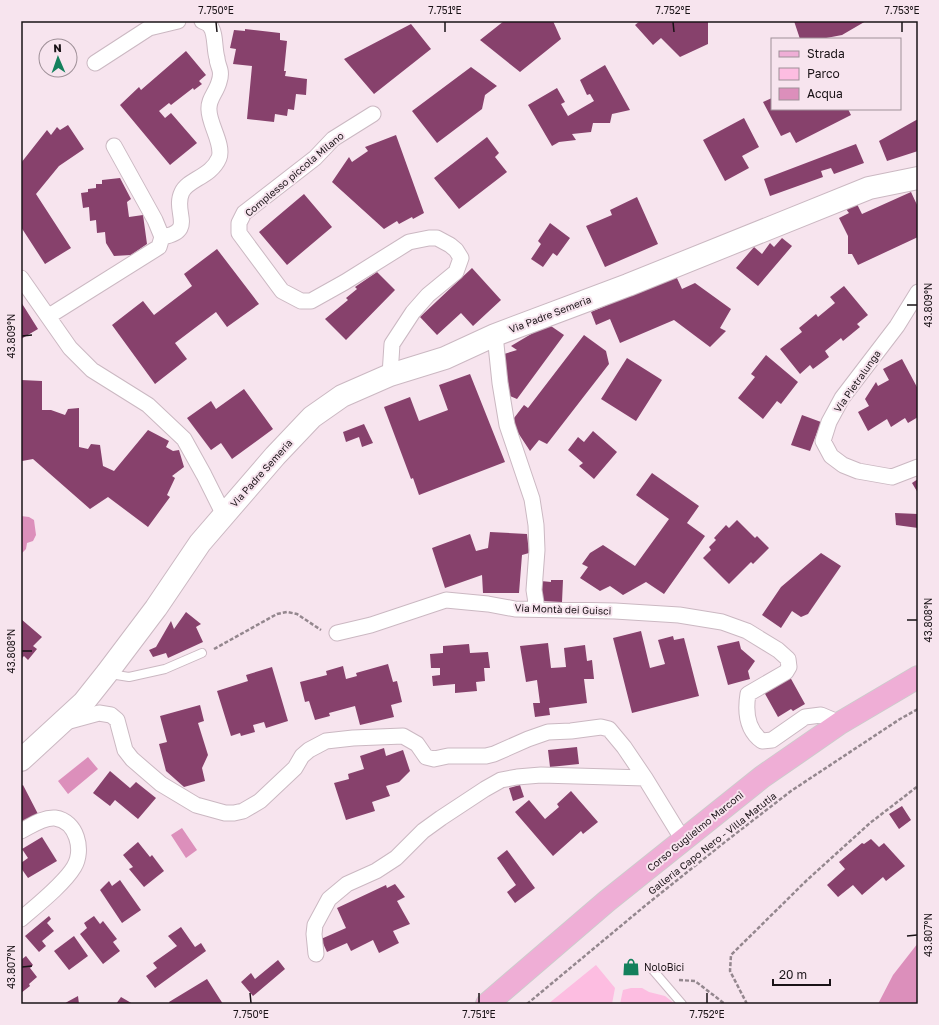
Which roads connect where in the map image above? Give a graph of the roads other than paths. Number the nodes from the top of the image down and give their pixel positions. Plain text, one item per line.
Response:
1 (178, 21) edge
2 (202, 21) edge
3 (95, 63) dead end
4 (373, 114) dead end
5 (114, 146) dead end
6 (918, 178) edge
7 (162, 237) junction
8 (21, 278) edge
9 (918, 292) edge
10 (49, 316) junction
11 (495, 335) junction
12 (390, 375) junction
13 (918, 468) edge
14 (224, 515) junction
15 (537, 609) junction
16 (337, 633) road end
17 (202, 653) road end
18 (107, 674) junction
19 (918, 677) edge
20 (63, 721) junction
21 (840, 723) junction
22 (21, 760) edge
23 (645, 778) junction
24 (21, 832) edge
25 (683, 840) junction
26 (21, 919) edge
27 (316, 954) dead end
28 (652, 969) dead end
29 (487, 1004) edge
30 (682, 1004) edge

1 - 3 street
2 - 7 street
4 - 12 street, Complesso piccola Milano
5 - 7 street
6 - 11 main road, Via Padre Semeria
7 - 10 street
8 - 10 street, Via Padre Semeria
9 - 13 street, Via Pietralunga
10 - 14 street, Via Padre Semeria
11 - 12 main road, Via Padre Semeria
11 - 15 street
12 - 14 main road, Via Padre Semeria
14 - 18 main road, Via Padre Semeria
15 - 16 street, Via Montà dei Guisci
15 - 21 street, Via Montà dei Guisci
17 - 18 lane
18 - 20 main road, Via Padre Semeria
19 - 21 main road, Corso Guglielmo Marconi
20 - 22 main road, Via Padre Semeria
20 - 23 street
21 - 25 main road, Corso Guglielmo Marconi
23 - 25 street
23 - 27 street
24 - 26 street
25 - 29 main road, Corso Guglielmo Marconi
28 - 30 lane

